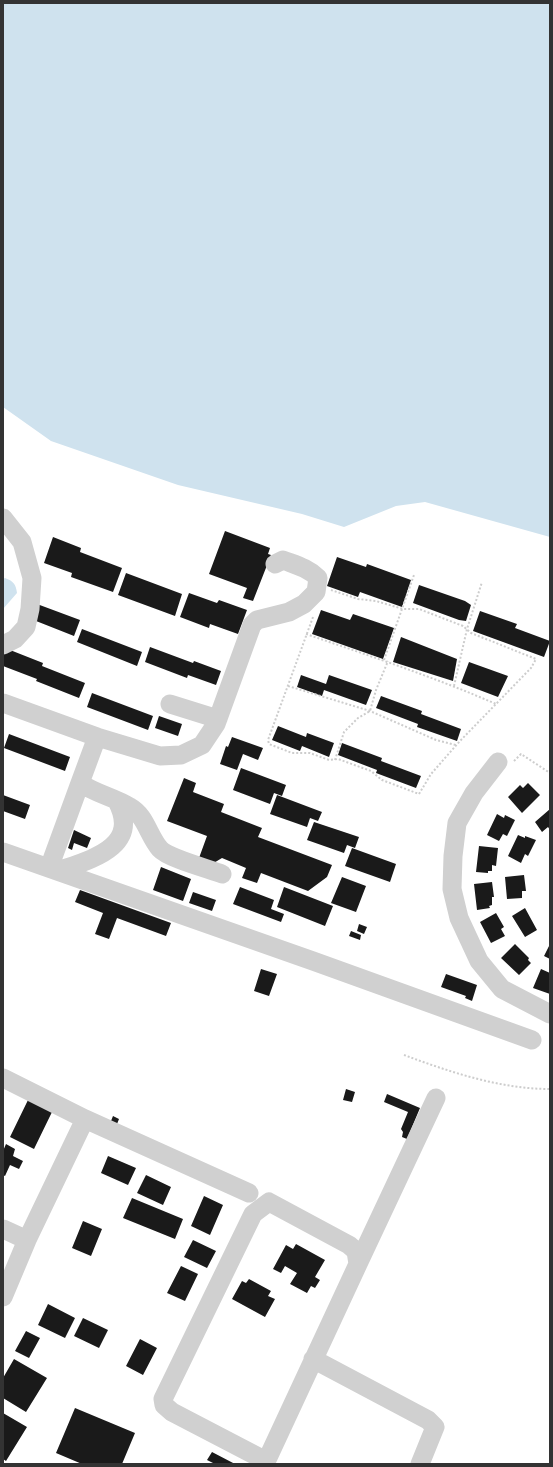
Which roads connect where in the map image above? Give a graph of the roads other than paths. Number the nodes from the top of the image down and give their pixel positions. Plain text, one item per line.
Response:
1 (3, 518) edge
2 (275, 564) dead end
3 (3, 645) edge
4 (3, 703) edge
5 (170, 704) dead end
6 (218, 720) junction
7 (97, 737) junction
8 (498, 762) road end
9 (80, 783) junction
10 (117, 801) junction
11 (3, 852) edge
12 (53, 870) junction
13 (222, 874) dead end
14 (550, 1014) edge
15 (532, 1040) dead end
16 (3, 1078) edge
17 (436, 1098) dead end
18 (85, 1119) junction
19 (249, 1193) dead end
20 (3, 1229) edge
21 (26, 1240) junction
22 (358, 1264) junction
23 (3, 1297) edge
24 (313, 1359) junction
25 (266, 1462) edge
26 (420, 1464) edge

1 - 3 street
2 - 6 street
4 - 7 street
5 - 6 street
6 - 7 street
7 - 9 street
8 - 14 street
9 - 10 street
9 - 12 street
10 - 12 street
10 - 13 street
11 - 12 street
12 - 15 street
16 - 18 street
17 - 22 street
18 - 19 street
18 - 21 street
20 - 21 street
21 - 23 street
22 - 24 street
22 - 25 street
24 - 25 street
24 - 26 street

